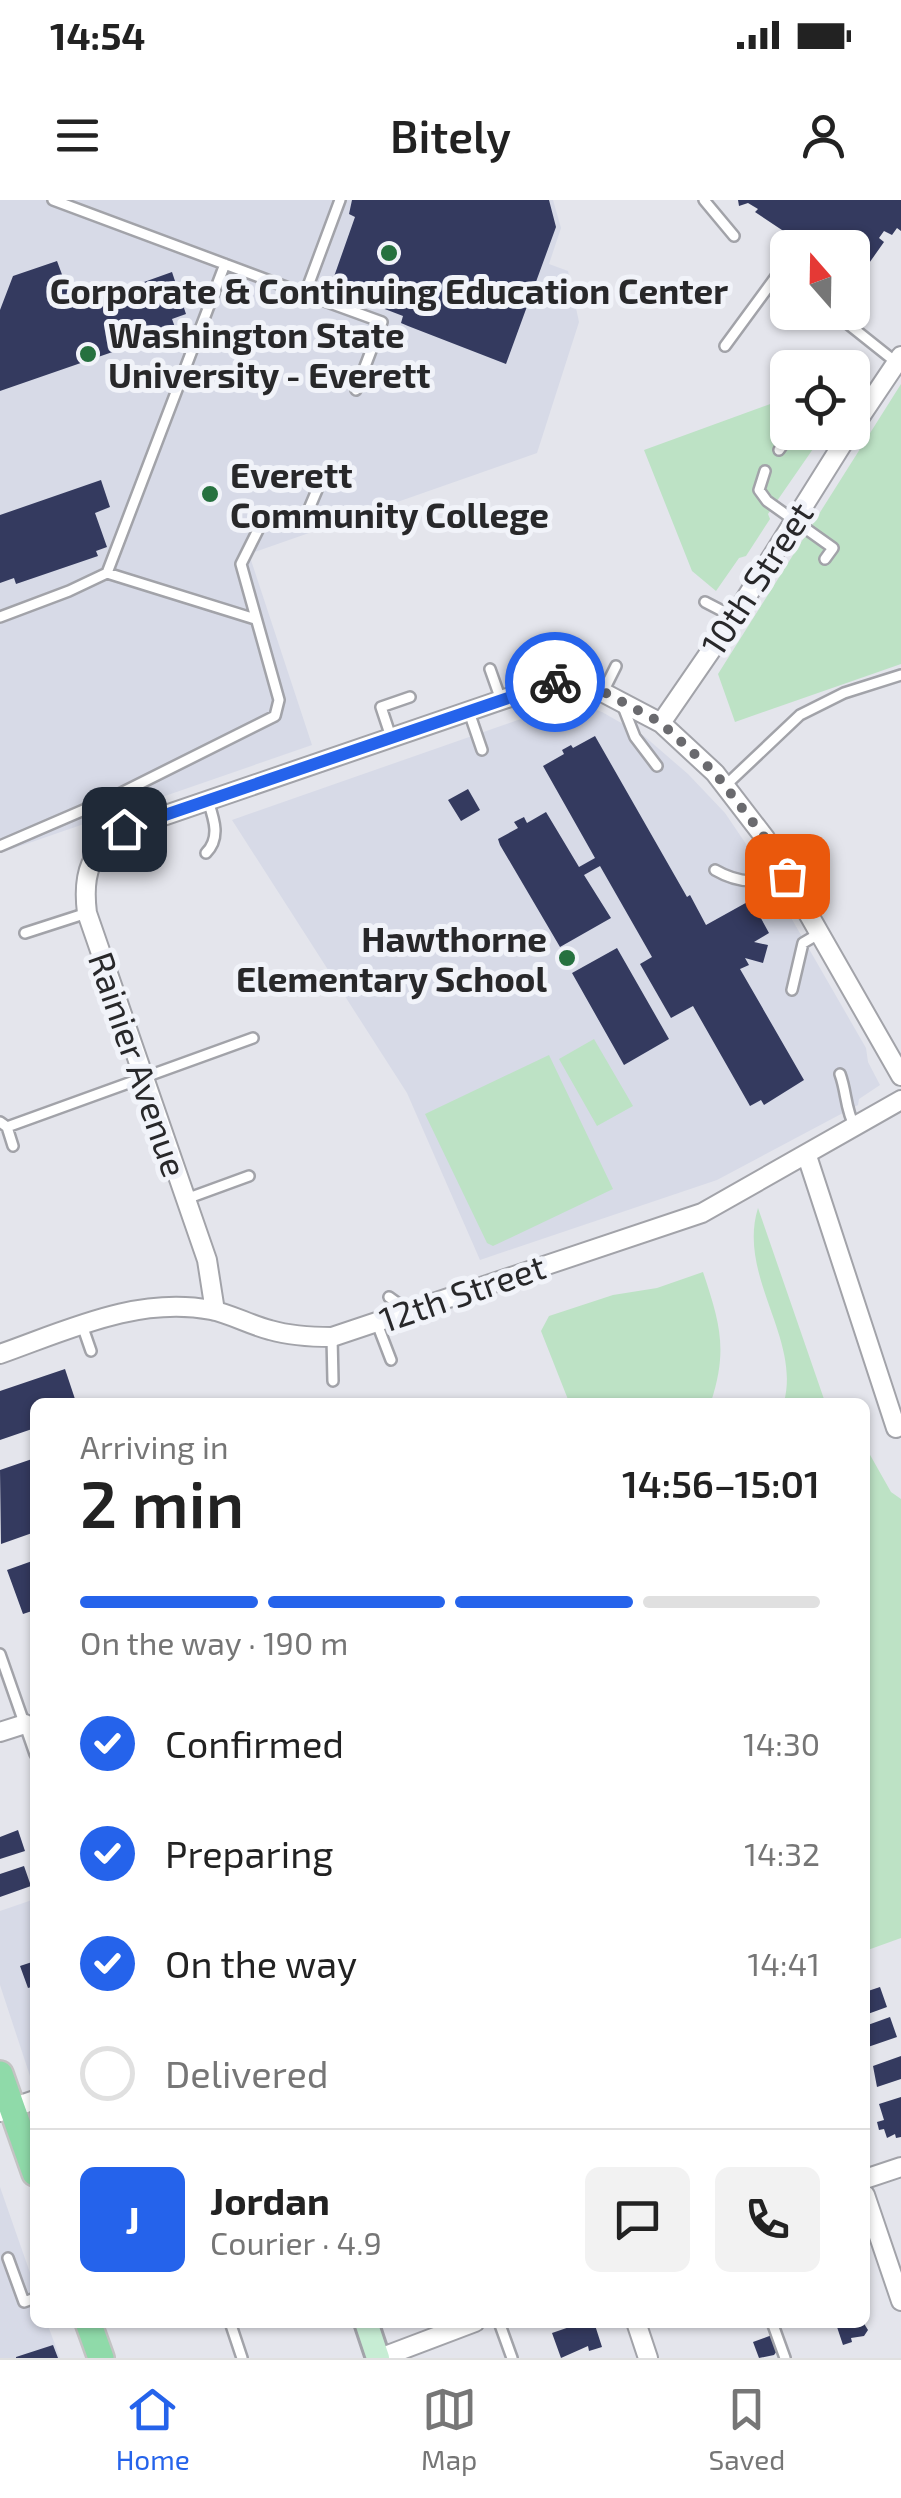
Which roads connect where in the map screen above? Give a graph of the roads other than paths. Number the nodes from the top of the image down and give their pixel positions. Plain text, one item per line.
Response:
1 (340, 200) edge
2 (704, 200) edge
3 (56, 201) edge
4 (734, 236) dead end
5 (225, 264) junction
6 (770, 285) edge
7 (306, 294) junction
8 (858, 330) edge
9 (725, 346) dead end
10 (899, 360) edge
11 (356, 390) dead end
12 (870, 403) edge
13 (839, 450) edge
14 (765, 471) dead end
15 (317, 490) dead end
16 (793, 520) junction
17 (826, 559) dead end
18 (107, 573) junction
19 (705, 602) dead end
20 (0, 616) edge
21 (734, 617) junction
22 (256, 619) junction
23 (616, 666) dead end
24 (490, 669) dead end
25 (901, 675) edge
26 (603, 692) junction
27 (410, 697) dead end
28 (501, 700) junction
29 (621, 702) junction
30 (469, 712) junction
31 (660, 722) junction
32 (392, 738) junction
33 (482, 750) dead end
34 (657, 766) dead end
35 (725, 786) junction
36 (208, 801) junction
37 (5, 844) edge
38 (206, 853) dead end
39 (715, 870) dead end
40 (787, 876) junction
41 (88, 913) junction
42 (820, 933) junction
43 (25, 934) dead end
44 (792, 990) dead end
45 (253, 1038) dead end
46 (840, 1074) dead end
47 (901, 1076) edge
48 (143, 1080) junction
49 (901, 1100) edge
50 (3, 1124) edge
51 (855, 1127) junction
52 (13, 1146) dead end
53 (807, 1156) junction
54 (248, 1176) dead end
55 (186, 1199) junction
56 (389, 1296) dead end
57 (408, 1310) junction
58 (216, 1311) junction
59 (376, 1321) junction
60 (82, 1325) junction
61 (332, 1337) junction
62 (91, 1351) dead end
63 (0, 1354) edge
64 (390, 1360) dead end
65 (332, 1381) dead end
66 (896, 1428) dead end
67 (0, 1654) edge
68 (25, 1724) junction
69 (0, 1732) edge
70 (30, 1739) edge
71 (0, 2074) edge
72 (16, 2106) edge
73 (30, 2155) edge
74 (901, 2167) edge
75 (870, 2177) edge
76 (870, 2211) edge
77 (8, 2258) dead end
78 (30, 2300) edge
79 (901, 2301) edge
80 (90, 2328) edge
81 (232, 2328) edge
82 (368, 2328) edge
83 (459, 2328) edge
84 (501, 2328) edge
85 (638, 2328) edge
86 (774, 2328) edge
87 (101, 2358) edge
88 (242, 2358) edge
89 (379, 2358) edge
90 (512, 2358) edge
91 (648, 2358) edge
92 (785, 2358) edge

1 - 7 lane
2 - 4 lane
3 - 5 lane
5 - 7 lane
5 - 18 lane
6 - 9 lane
7 - 11 lane
8 - 10 lane
10 - 12 street, 10th Street
13 - 16 street, 10th Street
14 - 16 lane
15 - 22 lane
16 - 17 lane
16 - 21 street, 10th Street
18 - 20 lane
18 - 22 lane
19 - 21 lane
21 - 31 street, 10th Street
22 - 37 lane
23 - 26 lane
24 - 28 lane
25 - 35 lane
26 - 28 street
26 - 29 street
27 - 32 lane
28 - 30 street
29 - 31 street
29 - 34 lane
30 - 32 street
30 - 33 lane
31 - 35 street
32 - 36 street
35 - 40 street
36 - 38 lane
36 - 41 street, Rainier Avenue
39 - 40 lane
40 - 42 street
41 - 43 lane
41 - 48 street, Rainier Avenue
42 - 44 lane
42 - 47 street
45 - 48 lane
46 - 51 lane
48 - 50 lane
48 - 55 street, Rainier Avenue
49 - 51 street, 12th Street
50 - 52 lane
51 - 53 street, 12th Street
53 - 57 street, 12th Street
53 - 66 street
54 - 55 lane
55 - 58 street, Rainier Avenue
56 - 57 lane
57 - 59 street, 12th Street
58 - 60 street, 12th Street
58 - 61 street, 12th Street
59 - 61 street, 12th Street
59 - 64 lane
60 - 62 lane
60 - 63 street, 12th Street
61 - 65 lane
67 - 68 lane
68 - 69 street
68 - 70 lane
71 - 72 main road
72 - 73 main road
74 - 75 street
76 - 79 street
77 - 78 lane
80 - 87 main road
81 - 88 lane
82 - 89 street
83 - 89 street
84 - 90 lane
85 - 91 street
86 - 92 lane

